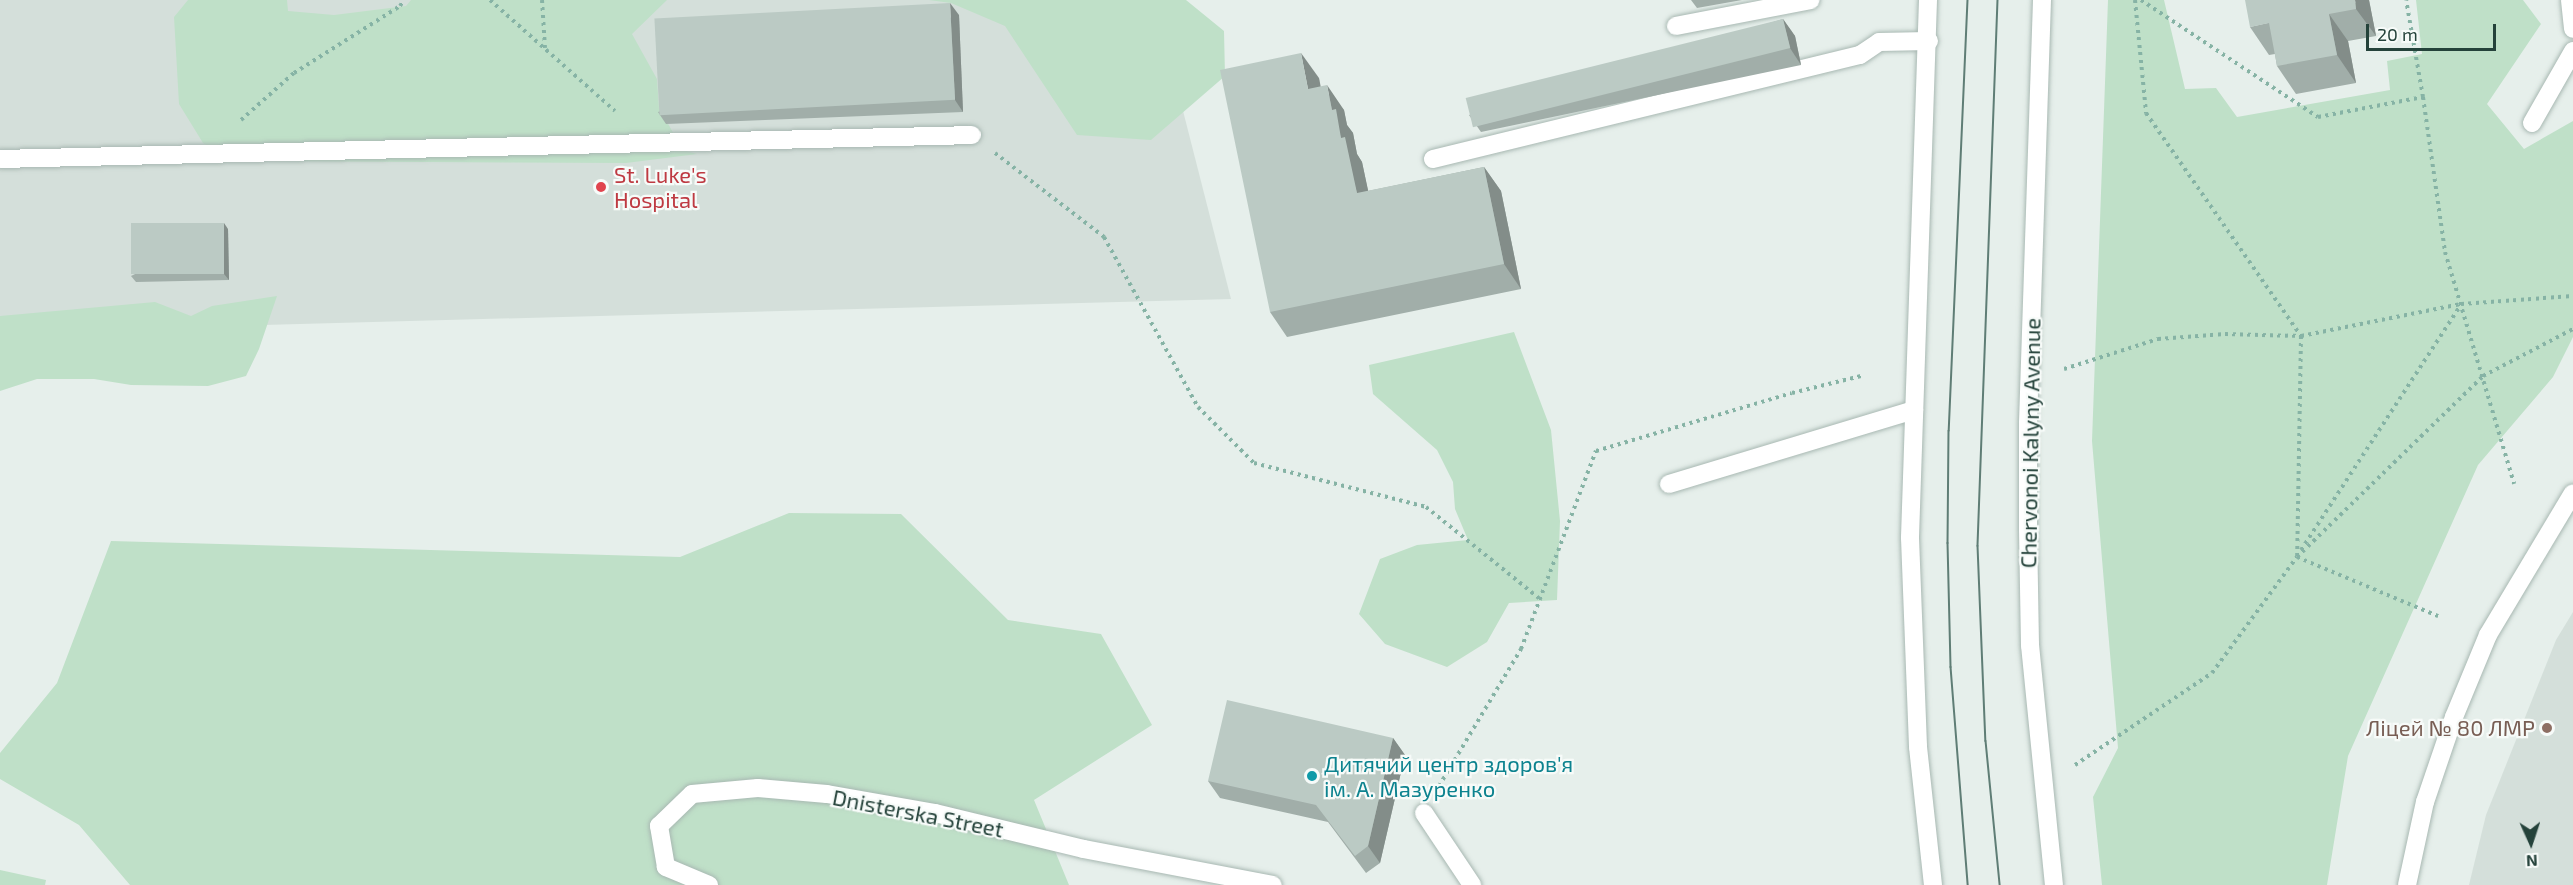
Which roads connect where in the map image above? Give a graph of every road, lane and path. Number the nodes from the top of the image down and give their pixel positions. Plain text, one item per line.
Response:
1 (404, 0) edge
2 (490, 0) edge
3 (542, 0) edge
4 (1812, 0) edge
5 (1928, 0) edge
6 (2042, 0) edge
7 (2135, 0) edge
8 (2141, 0) edge
9 (2406, 0) edge
10 (2570, 0) edge
11 (1676, 26) dead end
12 (2573, 29) edge
13 (1929, 41) junction
14 (545, 49) junction
15 (2573, 51) edge
16 (2423, 97) junction
17 (2532, 123) dead end
18 (972, 135) joint
19 (651, 143) junction
20 (202, 154) junction
21 (0, 159) edge
22 (1433, 159) dead end
23 (2573, 296) edge
24 (2461, 304) junction
25 (2573, 329) edge
26 (2301, 336) junction
27 (2064, 369) dead end
28 (1861, 376) dead end
29 (2483, 376) junction
30 (1914, 410) junction
31 (1669, 484) dead end
32 (2514, 484) dead end
33 (2573, 493) edge
34 (2297, 556) junction
35 (1539, 599) junction
36 (2438, 616) dead end
37 (2069, 768) dead end
38 (1424, 813) joint
39 (709, 885) edge
40 (1273, 885) edge
41 (1472, 885) edge
42 (1933, 885) edge
43 (2054, 885) edge
44 (2407, 885) edge

1 - 20 path
2 - 14 path
3 - 14 path
4 - 11 main road
5 - 13 main road
6 - 43 main road, Chervonoi Kalyny Avenue
7 - 26 path
8 - 16 path
9 - 16 path
10 - 12 main road
13 - 22 main road
13 - 30 main road
14 - 19 path
15 - 17 main road
16 - 24 path
18 - 19 main road
18 - 35 path
19 - 20 main road
20 - 21 main road
23 - 24 path
24 - 26 path
24 - 29 path
24 - 34 path
25 - 29 path
26 - 27 path
26 - 34 path
28 - 35 path
29 - 32 path
29 - 34 path
30 - 31 main road
30 - 42 main road
33 - 44 main road
34 - 36 path
34 - 37 path
35 - 38 path
38 - 41 main road
39 - 40 main road, Dnisterska Street

